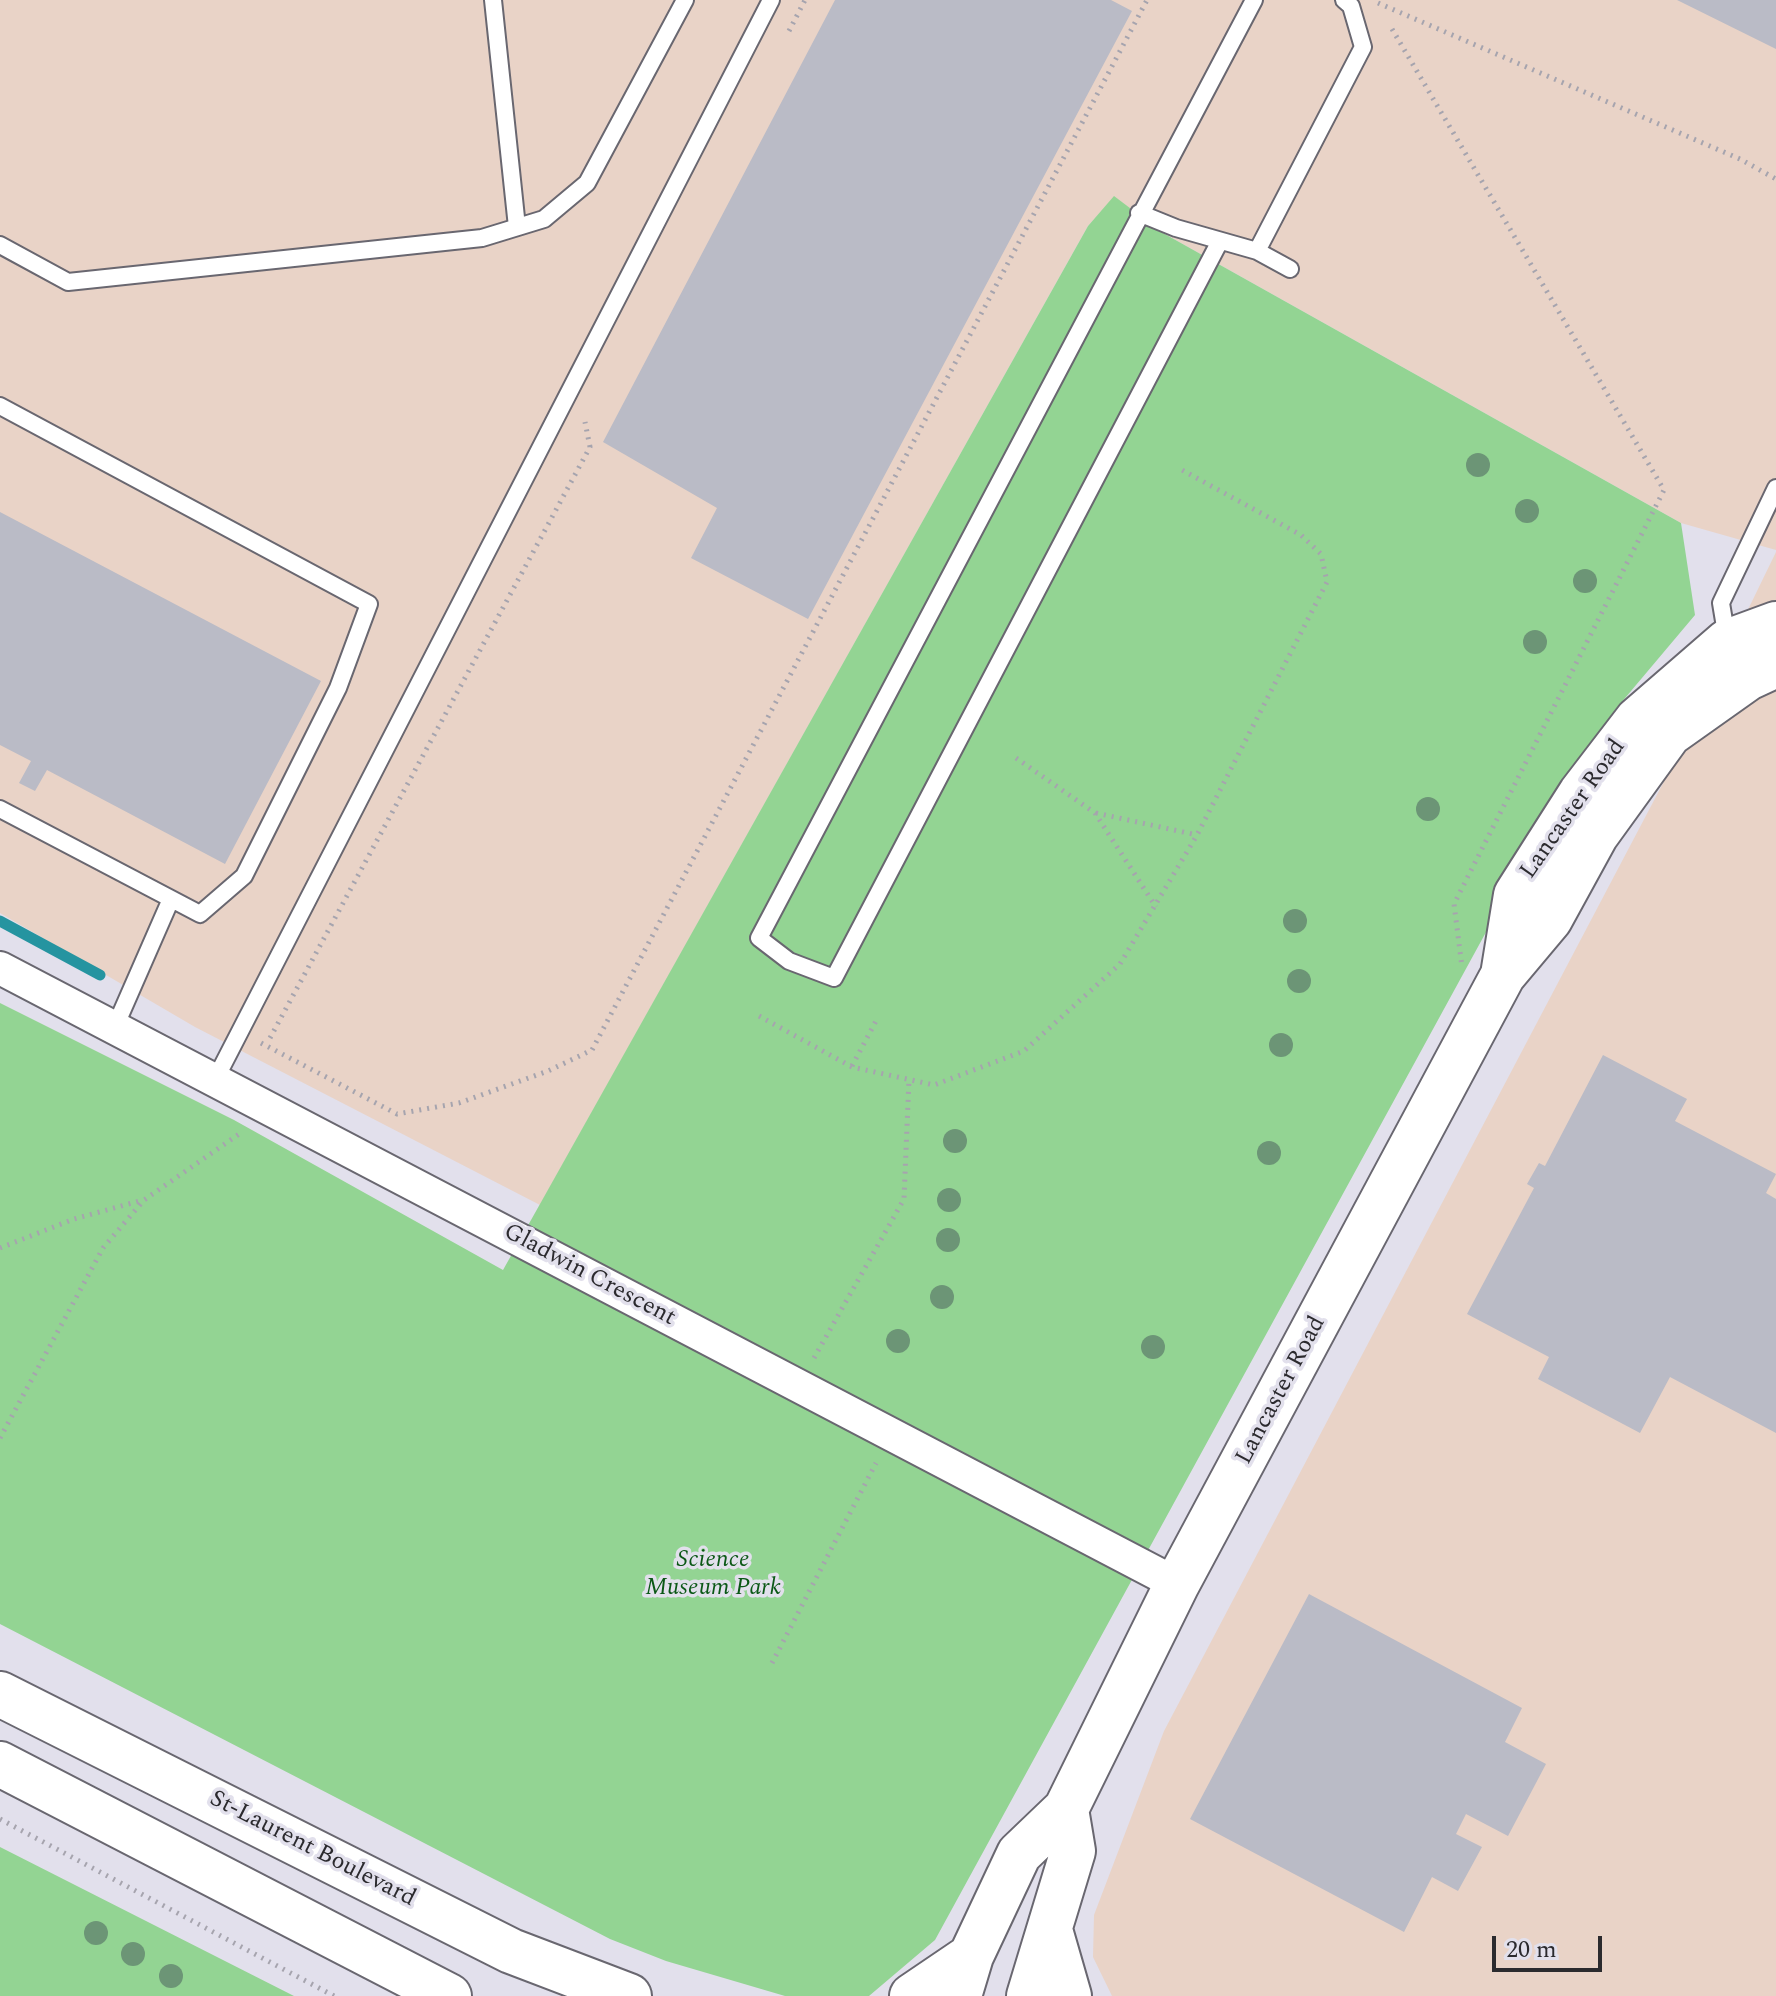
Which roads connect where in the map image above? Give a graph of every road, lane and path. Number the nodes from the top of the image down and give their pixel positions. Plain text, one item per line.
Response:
1 (493, 0) edge
2 (685, 0) edge
3 (771, 0) edge
4 (1147, 0) edge
5 (1254, 0) edge
6 (1344, 0) edge
7 (1378, 3) dead end
8 (1392, 29) dead end
9 (1776, 179) edge
10 (1139, 213) junction
11 (517, 227) junction
12 (1220, 241) junction
13 (0, 245) edge
14 (1257, 251) junction
15 (1290, 269) dead end
16 (0, 406) edge
17 (590, 447) dead end
18 (1182, 470) dead end
19 (1776, 488) edge
20 (1776, 624) edge
21 (1745, 661) edge
22 (1016, 758) dead end
23 (0, 809) edge
24 (1095, 813) junction
25 (1197, 835) junction
26 (171, 899) junction
27 (1156, 907) junction
28 (0, 968) edge
29 (1483, 975) junction
30 (759, 1016) dead end
31 (876, 1021) dead end
32 (115, 1027) junction
33 (240, 1032) junction
34 (266, 1046) junction
35 (852, 1067) junction
36 (909, 1079) junction
37 (215, 1080) junction
38 (275, 1111) junction
39 (144, 1200) junction
40 (0, 1248) edge
41 (798, 1385) junction
42 (891, 1434) junction
43 (0, 1438) edge
44 (1177, 1584) junction
45 (772, 1663) dead end
46 (0, 1694) edge
47 (0, 1764) edge
48 (1066, 1809) junction
49 (0, 1819) edge
50 (1050, 1930) junction
51 (965, 1976) edge
52 (334, 1996) edge
53 (449, 1996) edge
54 (629, 1996) edge
55 (912, 1996) edge
56 (1029, 1996) edge
57 (1069, 1996) edge

1 - 11 lane
2 - 11 lane
3 - 33 lane
4 - 34 path
5 - 10 lane
6 - 14 lane
7 - 9 path
8 - 29 path
10 - 12 lane
10 - 12 lane
11 - 13 lane
12 - 14 lane
14 - 15 lane
16 - 26 lane
17 - 34 path
18 - 25 path
19 - 21 lane
20 - 21 street, Lancaster Road
21 - 29 street, Lancaster Road
22 - 24 path
23 - 26 lane
24 - 25 path
24 - 27 path
25 - 27 path
26 - 32 lane
27 - 36 path
28 - 32 street, Gladwin Crescent
29 - 44 street, Lancaster Road
30 - 35 path
31 - 35 path
32 - 37 street, Gladwin Crescent
33 - 34 path
33 - 37 lane
35 - 36 path
36 - 41 path
37 - 38 street, Gladwin Crescent
38 - 39 path
38 - 41 street, Gladwin Crescent
39 - 40 path
39 - 43 path
41 - 42 street, Gladwin Crescent
42 - 44 street, Gladwin Crescent
42 - 45 path
44 - 48 street, Lancaster Road
46 - 54 street, St-Laurent Boulevard
47 - 53 street
48 - 50 street
48 - 51 street, Lancaster Road
49 - 52 path
50 - 56 street
50 - 57 street
51 - 55 street

